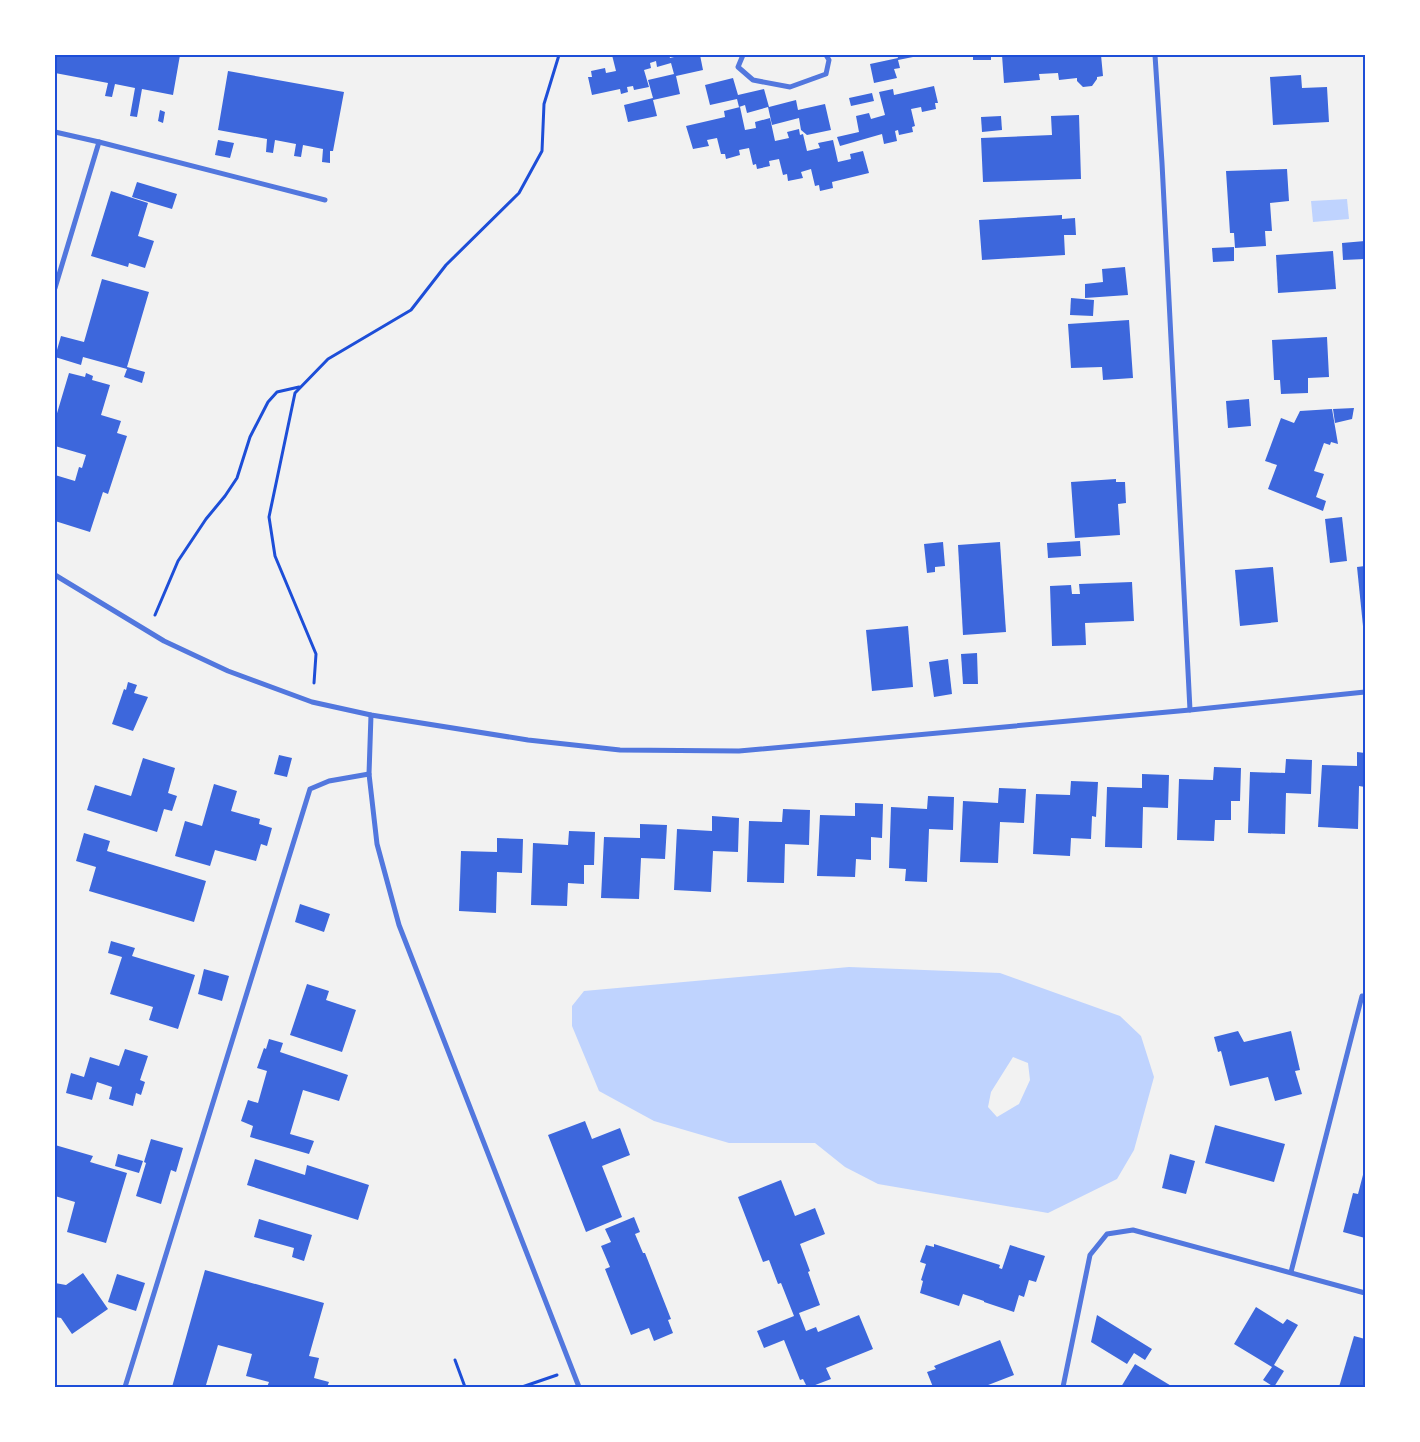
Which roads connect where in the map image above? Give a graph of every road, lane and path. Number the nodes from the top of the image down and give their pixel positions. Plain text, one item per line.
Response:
1 (559, 55) edge
2 (743, 55) edge
3 (826, 55) edge
4 (1155, 55) edge
5 (55, 132) edge
6 (98, 142) junction
7 (325, 200) dead end
8 (55, 288) edge
9 (301, 387) junction
10 (55, 575) edge
11 (148, 632) junction
12 (1365, 692) edge
13 (312, 702) junction
14 (1190, 710) junction
15 (371, 715) junction
16 (369, 774) junction
17 (1362, 996) dead end
18 (1291, 1272) junction
19 (1365, 1293) edge
20 (455, 1360) dead end
21 (572, 1370) junction
22 (524, 1386) edge
23 (125, 1387) edge
24 (465, 1387) edge
25 (579, 1387) edge
26 (1063, 1387) edge

1 - 9 path
2 - 3 street
4 - 14 street
5 - 6 street
6 - 7 street
6 - 8 street
9 - 11 path
9 - 13 path
10 - 11 street
11 - 13 street
12 - 14 street
13 - 15 street
14 - 15 street
15 - 16 street
16 - 21 street
16 - 23 street
17 - 18 street
18 - 19 street
18 - 26 street
20 - 24 path
21 - 22 path
21 - 25 street

